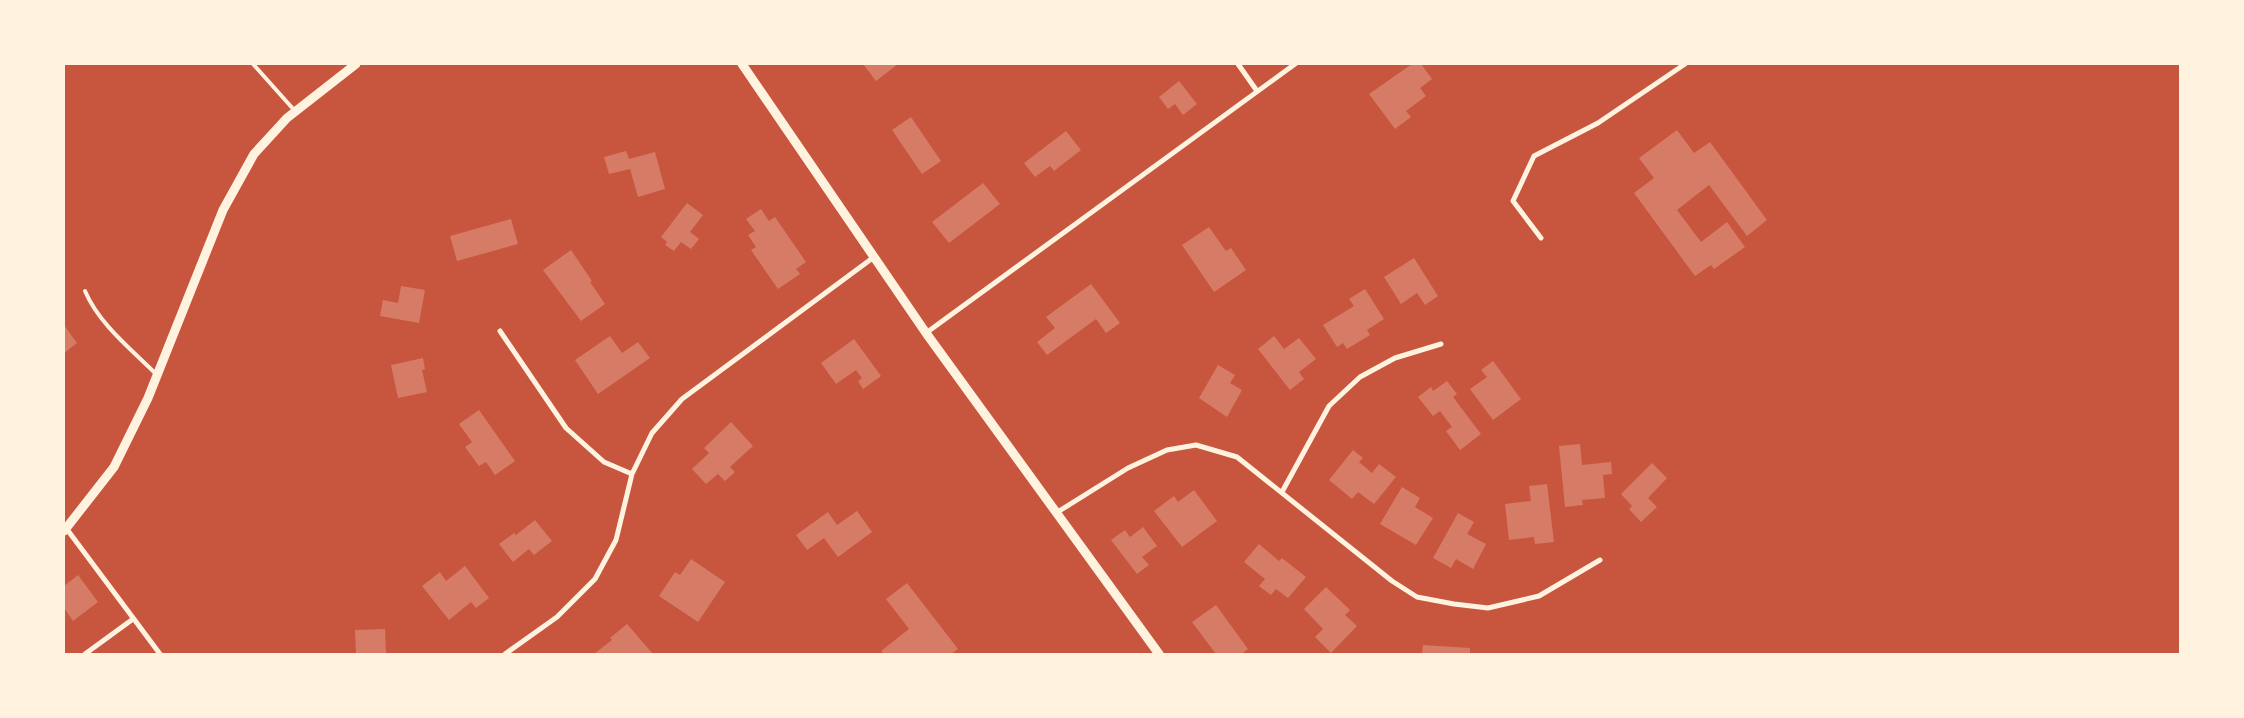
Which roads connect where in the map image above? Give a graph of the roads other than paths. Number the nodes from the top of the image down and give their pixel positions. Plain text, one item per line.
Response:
1 (253, 64) edge
2 (356, 64) edge
3 (742, 64) edge
4 (1238, 64) edge
5 (1295, 64) edge
6 (1685, 64) edge
7 (1258, 91) junction
8 (295, 111) junction
9 (1542, 238) dead end
10 (874, 257) junction
11 (85, 291) dead end
12 (500, 331) dead end
13 (926, 333) junction
14 (1441, 344) dead end
15 (158, 375) junction
16 (632, 474) junction
17 (1282, 492) junction
18 (1056, 513) junction
19 (65, 530) edge
20 (1600, 560) dead end
21 (133, 619) junction
22 (85, 654) edge
23 (160, 654) edge
24 (504, 654) edge
25 (1159, 654) edge

1 - 8 lane
2 - 8 street
3 - 10 street
4 - 7 street
5 - 7 street
6 - 9 street
7 - 13 street
8 - 15 street
10 - 13 street
10 - 16 street
11 - 15 lane
12 - 16 street
13 - 18 street
14 - 17 street
15 - 19 street
16 - 24 street
17 - 18 street
17 - 20 street
18 - 25 street
19 - 21 street
21 - 22 street
21 - 23 street

